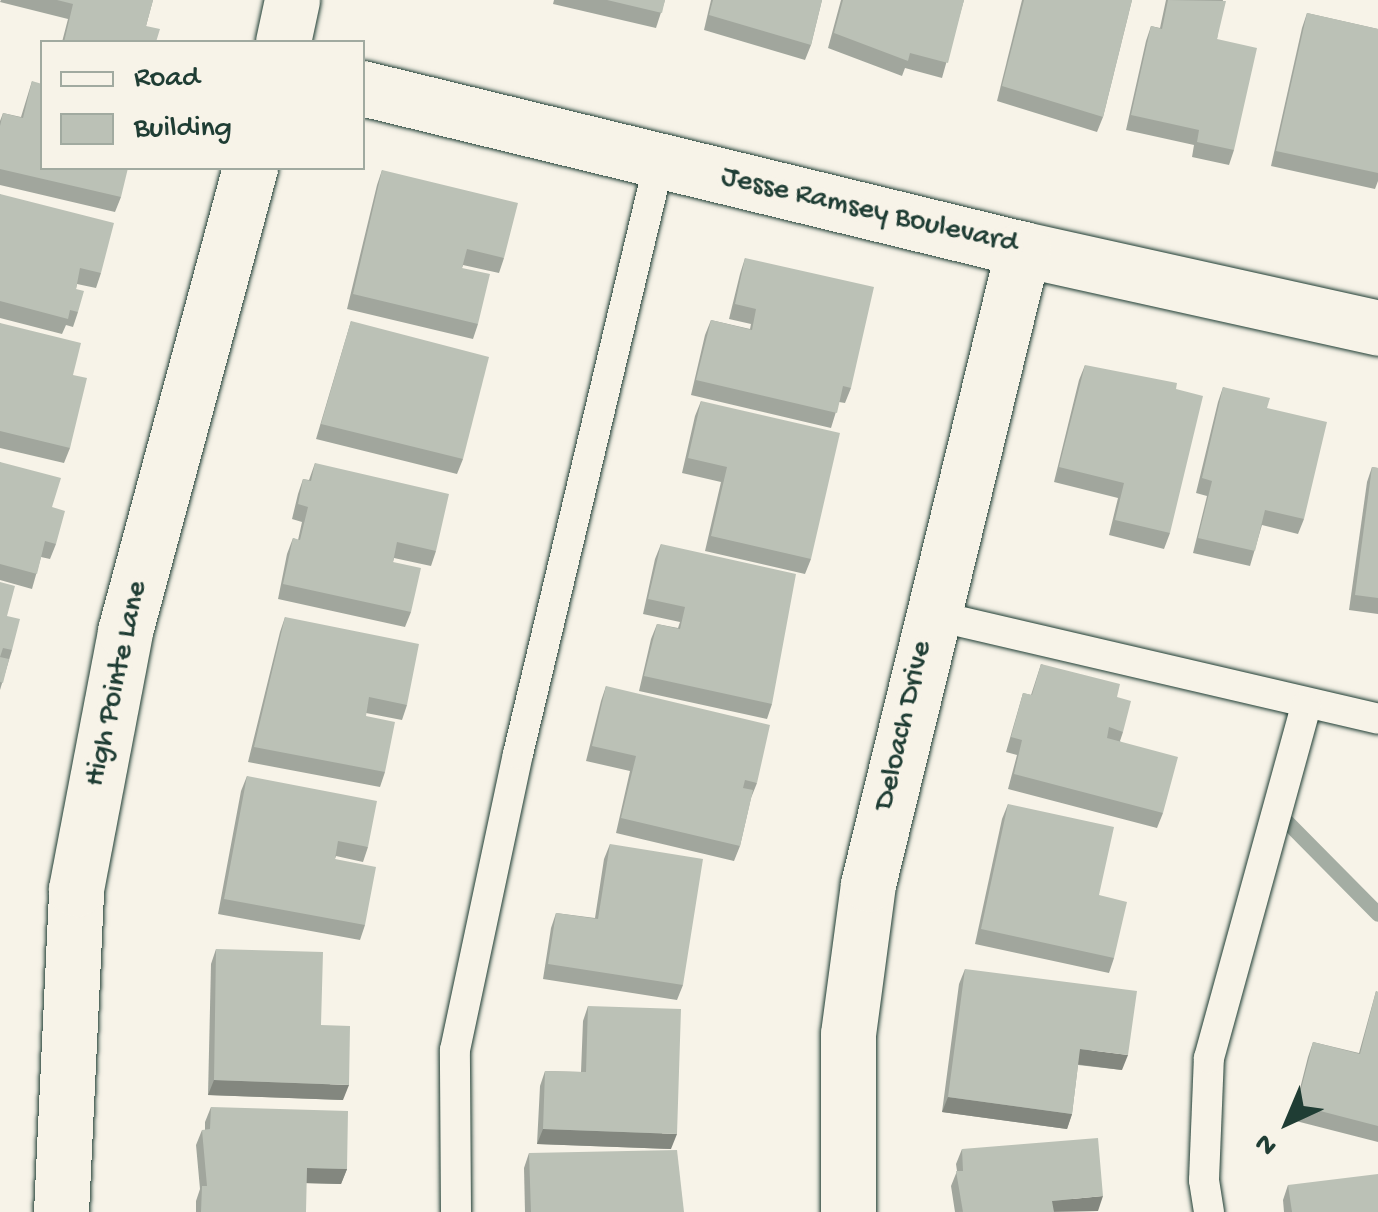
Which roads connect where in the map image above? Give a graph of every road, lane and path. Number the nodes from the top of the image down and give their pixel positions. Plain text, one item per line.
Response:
1 (292, 0) edge
2 (283, 40) edge
3 (365, 89) edge
4 (659, 162) junction
5 (249, 170) edge
6 (1023, 249) junction
7 (1378, 328) edge
8 (932, 615) junction
9 (1306, 706) junction
10 (1378, 719) edge
11 (61, 1212) edge
12 (456, 1212) edge
13 (848, 1212) edge
14 (1209, 1212) edge

1 - 2 street
3 - 4 street, Jesse Ramsey Boulevard
4 - 6 street, Jesse Ramsey Boulevard
4 - 12 lane
5 - 11 street, High Pointe Lane
6 - 7 street, Jesse Ramsey Boulevard
6 - 8 street, Deloach Drive
8 - 9 lane
8 - 13 street, Deloach Drive
9 - 10 lane
9 - 14 lane

